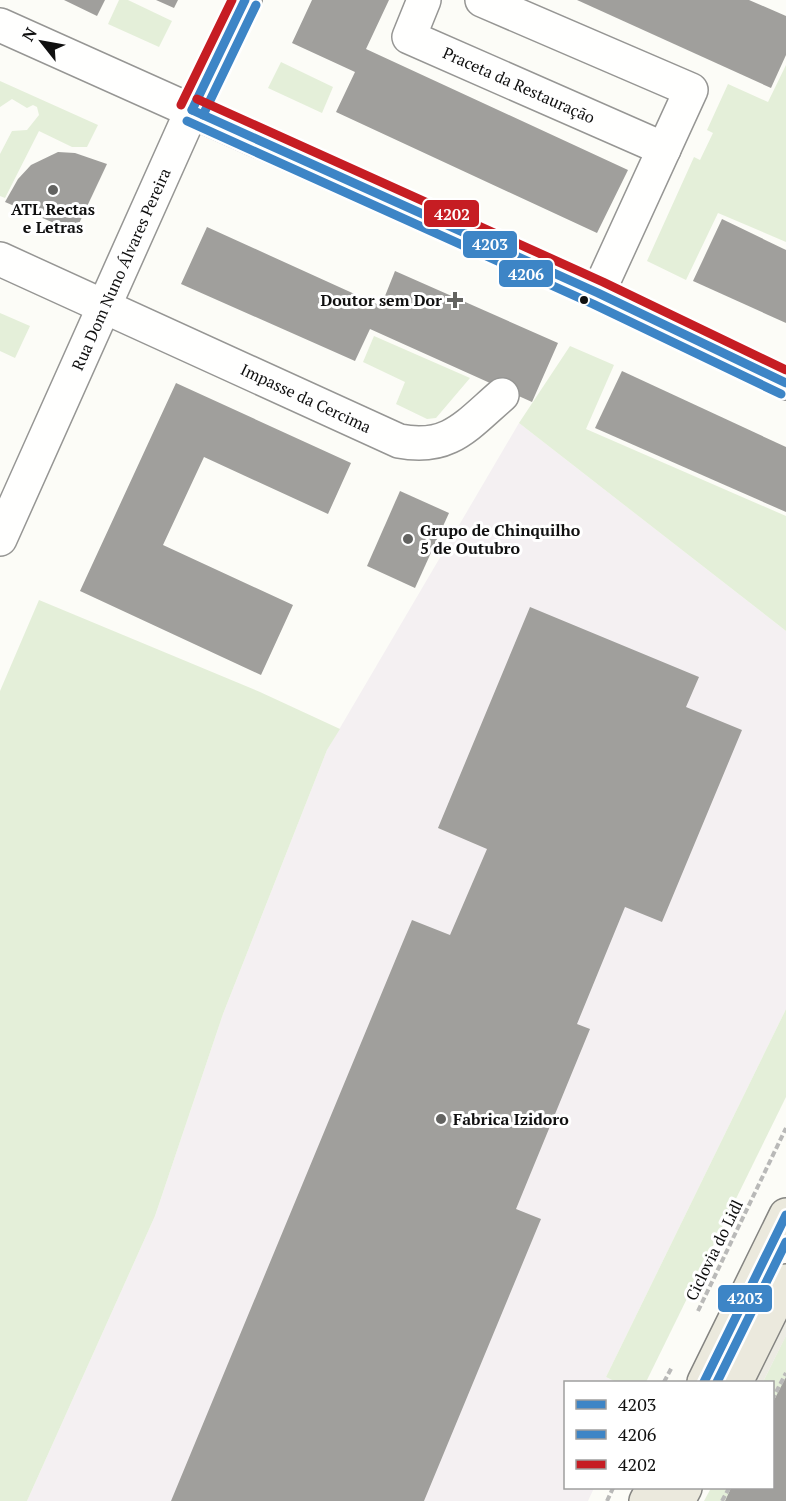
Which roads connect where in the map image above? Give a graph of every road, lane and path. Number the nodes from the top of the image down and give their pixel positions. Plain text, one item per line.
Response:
1 (245, 0) edge
2 (424, 0) edge
3 (482, 0) edge
4 (0, 25) edge
5 (192, 111) junction
6 (664, 149) junction
7 (0, 259) edge
8 (598, 293) junction
9 (104, 304) junction
10 (786, 383) edge
11 (502, 395) dead end
12 (0, 539) edge
13 (786, 1128) edge
14 (786, 1215) edge
15 (786, 1281) edge
16 (695, 1319) dead end
17 (674, 1361) dead end
18 (786, 1373) edge
19 (665, 1381) edge
20 (705, 1381) edge
21 (737, 1381) edge
22 (774, 1396) edge

1 - 5 street, Rua Dom Nuno Álvares Pereira
2 - 6 street, Praceta da Restauração
3 - 6 street
4 - 5 street
5 - 8 street
5 - 9 street, Rua Dom Nuno Álvares Pereira
6 - 8 street
7 - 9 street, Impasse da Cercima
8 - 10 street
9 - 11 street, Impasse da Cercima
9 - 12 street, Rua Dom Nuno Álvares Pereira
13 - 16 path, Ciclovia do Lidl
14 - 20 main road
15 - 21 main road
17 - 19 path
18 - 22 path

